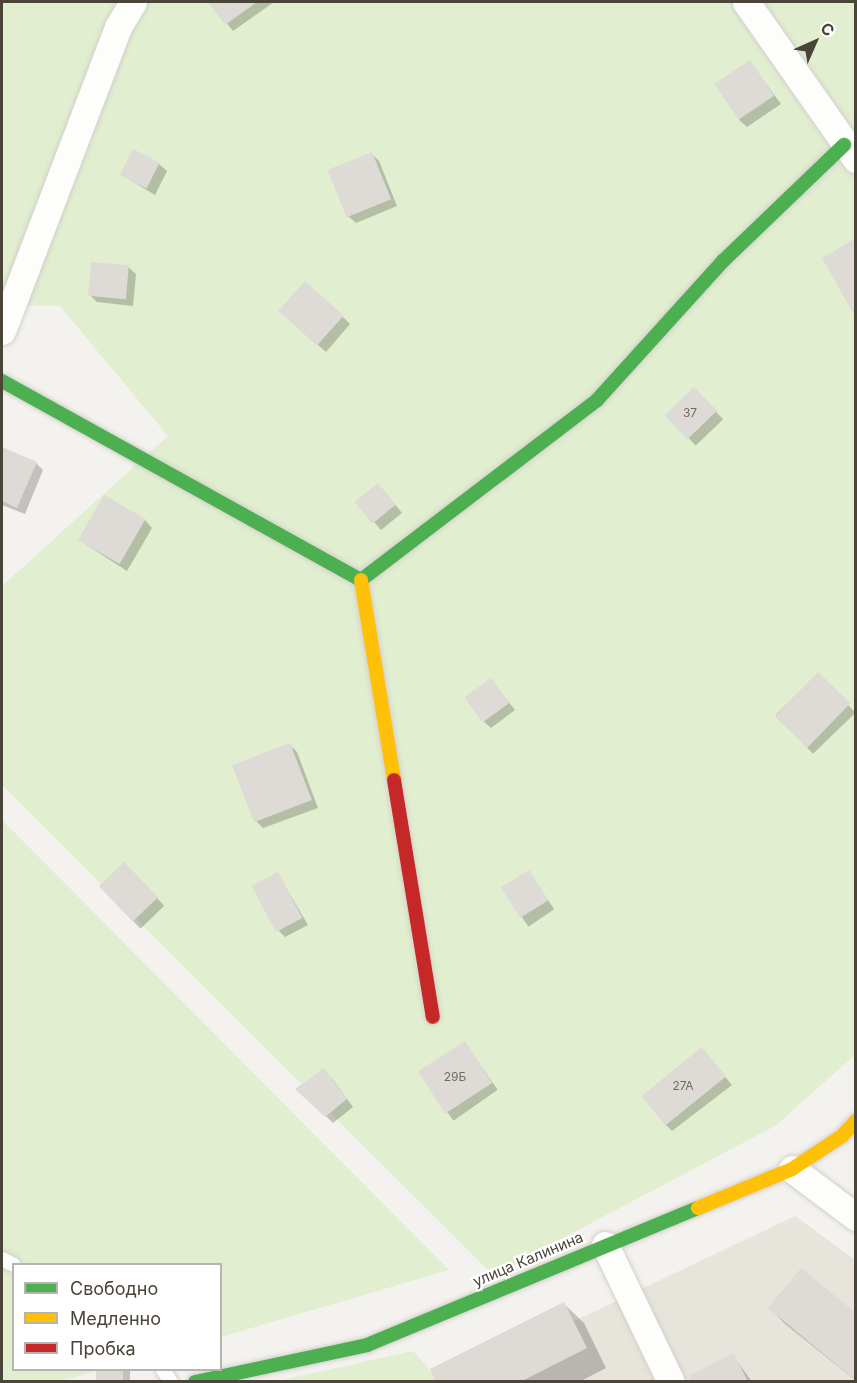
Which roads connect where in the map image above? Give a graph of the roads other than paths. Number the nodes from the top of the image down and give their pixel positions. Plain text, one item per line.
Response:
1 (133, 2) edge
2 (746, 2) edge
3 (850, 152) edge
4 (2, 331) edge
5 (2, 381) edge
6 (361, 580) junction
7 (433, 1017) dead end
8 (855, 1121) edge
9 (792, 1169) junction
10 (855, 1217) edge
11 (605, 1245) junction
12 (195, 1382) edge
13 (671, 1382) edge

1 - 4 street
2 - 3 street
3 - 6 street
5 - 6 street
6 - 7 street
8 - 9 street, улица Калинина
9 - 10 street
9 - 11 street, улица Калинина
11 - 12 street, улица Калинина
11 - 13 street

